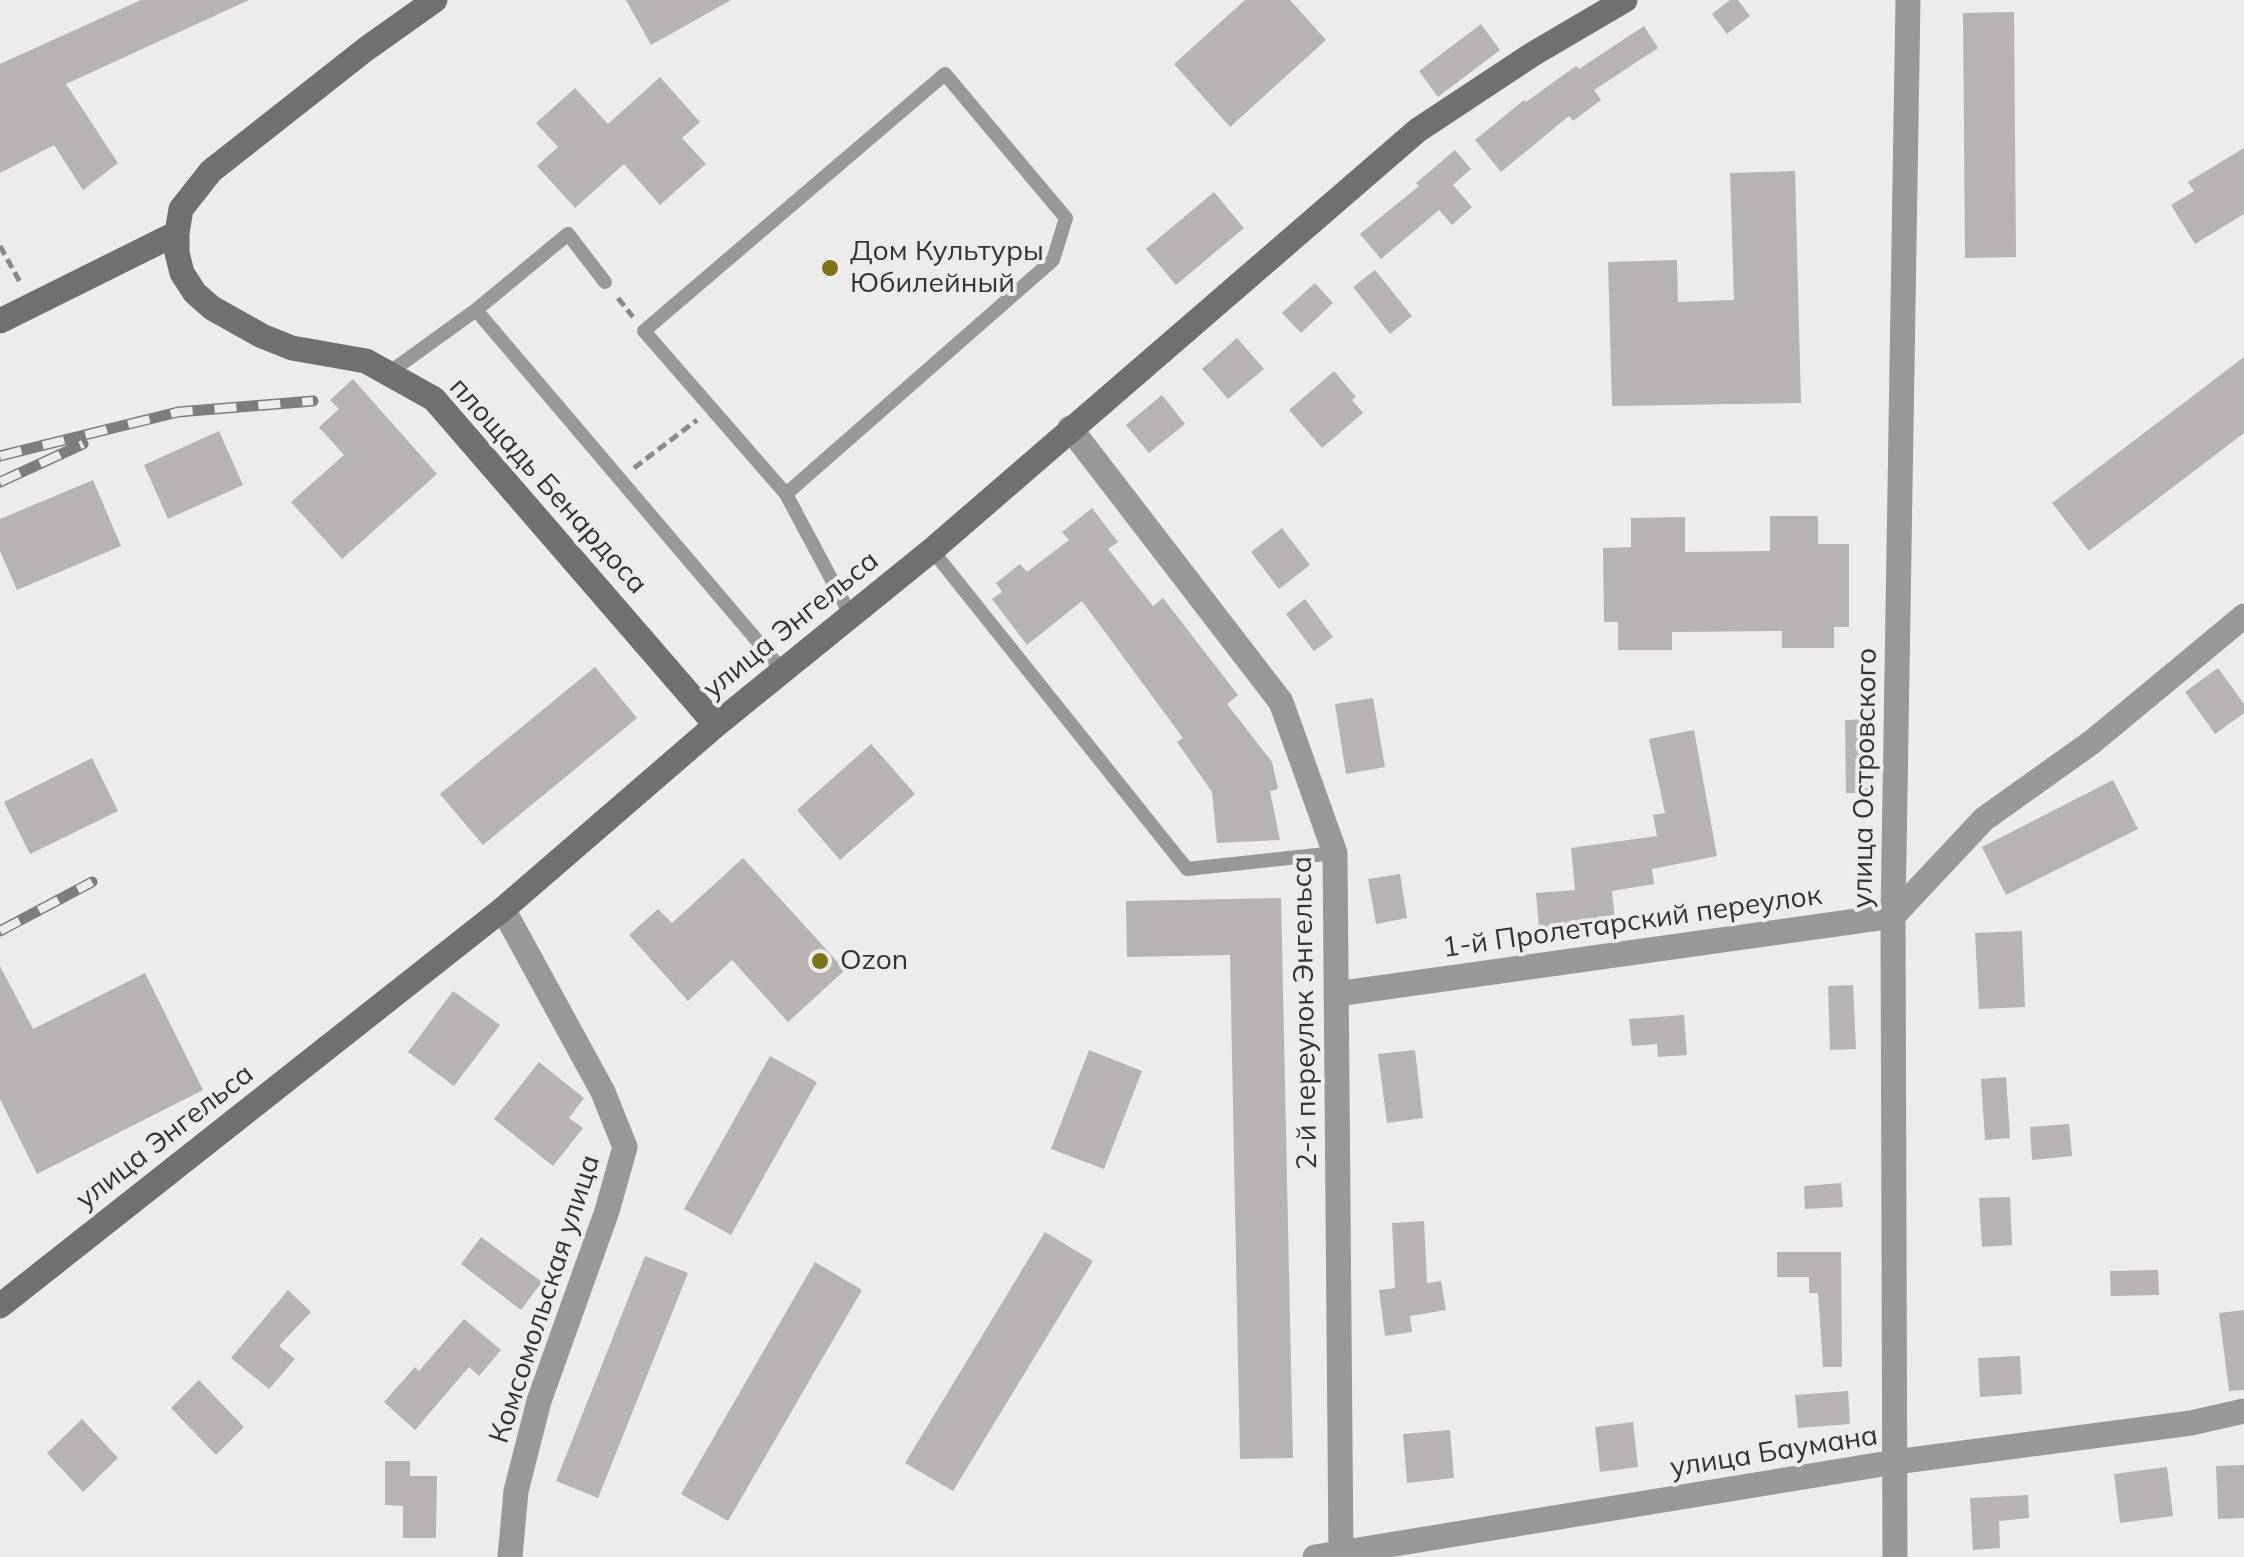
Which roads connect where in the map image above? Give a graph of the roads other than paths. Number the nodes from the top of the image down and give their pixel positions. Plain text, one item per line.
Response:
1 (435, 0) edge
2 (1625, 0) edge
3 (1908, 0) edge
4 (177, 233) junction
5 (604, 282) road end
6 (476, 310) junction
7 (0, 321) edge
8 (390, 372) junction
9 (1070, 428) junction
10 (786, 494) junction
11 (932, 550) junction
12 (851, 616) junction
13 (2244, 616) edge
14 (783, 671) junction
15 (716, 725) junction
16 (1335, 853) junction
17 (503, 909) junction
18 (1893, 916) junction
19 (1336, 994) junction
20 (0, 1306) edge
21 (2244, 1411) edge
22 (1895, 1462) junction
23 (1332, 1556) edge
24 (510, 1557) edge
25 (1895, 1557) edge

1 - 4 street
2 - 9 street, улица Энгельса
3 - 18 street, улица Островского
4 - 7 street
4 - 8 street, площадь Бенардоса
5 - 6 lane
6 - 8 lane
6 - 14 lane
8 - 15 street, площадь Бенардоса
9 - 11 street, улица Энгельса
9 - 16 street, 2-й переулок Энгельса
10 - 10 lane
10 - 12 lane
11 - 12 street, улица Энгельса
11 - 16 lane
12 - 14 street, улица Энгельса
13 - 18 street
14 - 15 street, улица Энгельса
15 - 17 street, улица Энгельса
16 - 19 street, 2-й переулок Энгельса
17 - 20 street, улица Энгельса
17 - 24 street, Комсомольская улица
18 - 19 street, 1-й Пролетарский переулок
18 - 22 street, улица Островского
19 - 23 street, 2-й переулок Энгельса
21 - 22 street, улица Баумана
22 - 23 street, улица Баумана
22 - 25 street, улица Островского

